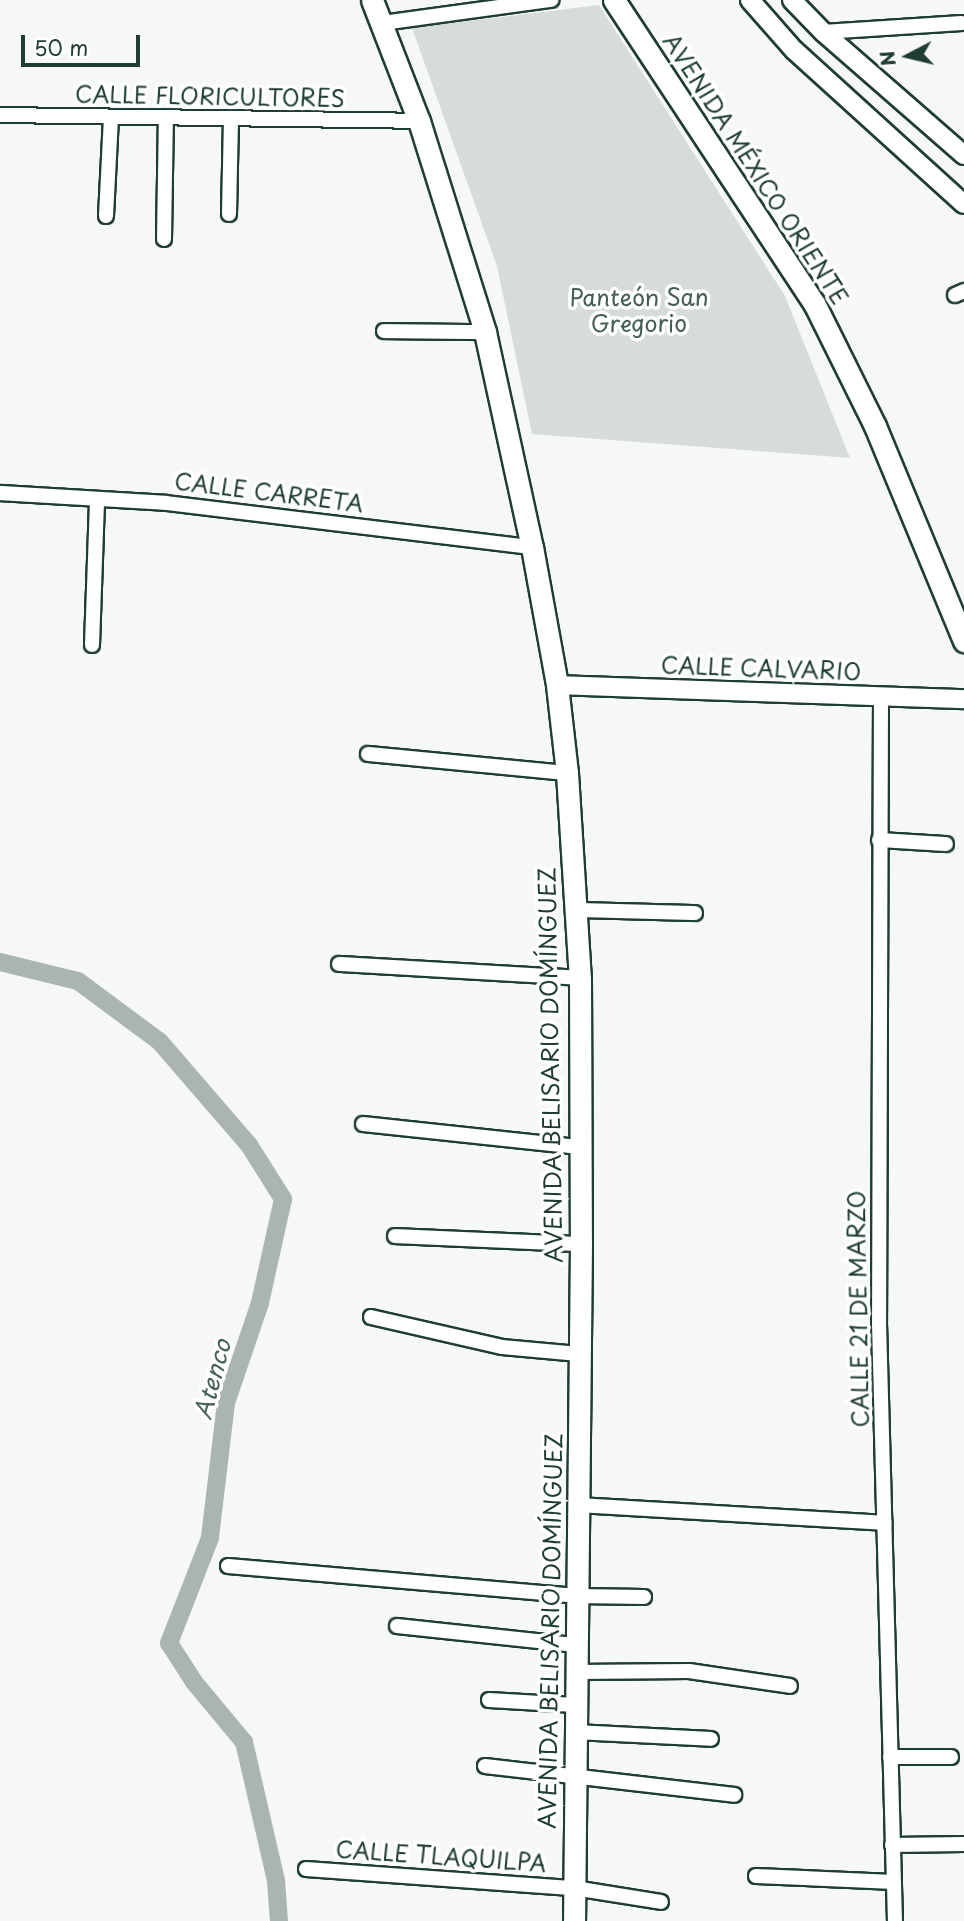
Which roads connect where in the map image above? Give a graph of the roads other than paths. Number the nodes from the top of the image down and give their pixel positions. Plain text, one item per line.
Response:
1 (372, 0) edge
2 (551, 0) edge
3 (614, 0) edge
4 (750, 0) edge
5 (792, 0) edge
6 (382, 23) junction
7 (962, 23) dead end
8 (823, 32) junction
9 (0, 115) edge
10 (111, 117) junction
11 (166, 118) junction
12 (231, 119) junction
13 (419, 121) junction
14 (964, 155) edge
15 (964, 204) edge
16 (229, 214) dead end
17 (106, 216) dead end
18 (164, 239) dead end
19 (384, 331) dead end
20 (485, 332) junction
21 (0, 493) edge
22 (97, 499) junction
23 (532, 547) junction
24 (957, 607) edge
25 (964, 640) edge
26 (92, 645) dead end
27 (557, 685) junction
28 (881, 697) junction
29 (964, 699) edge
30 (368, 754) dead end
31 (567, 773) junction
32 (879, 840) junction
33 (946, 844) dead end
34 (577, 910) junction
35 (695, 913) dead end
36 (339, 964) dead end
37 (580, 978) junction
38 (363, 1125) dead end
39 (580, 1147) junction
40 (395, 1236) dead end
41 (581, 1244) junction
42 (371, 1317) dead end
43 (579, 1354) junction
44 (576, 1505) junction
45 (884, 1523) junction
46 (228, 1566) dead end
47 (577, 1596) junction
48 (645, 1597) dead end
49 (397, 1626) dead end
50 (576, 1646) junction
51 (576, 1672) junction
52 (790, 1686) dead end
53 (489, 1700) dead end
54 (575, 1704) junction
55 (575, 1732) junction
56 (711, 1739) dead end
57 (890, 1756) junction
58 (951, 1757) dead end
59 (485, 1766) dead end
60 (574, 1776) junction
61 (734, 1795) dead end
62 (964, 1844) edge
63 (892, 1845) junction
64 (306, 1869) dead end
65 (756, 1876) dead end
66 (894, 1882) junction
67 (574, 1888) junction
68 (661, 1902) dead end
69 (574, 1921) edge
70 (895, 1921) edge

1 - 6 main road, AVENIDA BELISARIO DOMÍNGUEZ
2 - 6 street
3 - 24 main road, AVENIDA MÉXICO ORIENTE
4 - 15 street
5 - 8 street
6 - 13 main road, AVENIDA BELISARIO DOMÍNGUEZ
7 - 8 street
8 - 14 street
9 - 10 street, CALLE FLORICULTORES
10 - 11 street, CALLE FLORICULTORES
10 - 17 street
11 - 12 street, CALLE FLORICULTORES
11 - 18 street
12 - 13 street, CALLE FLORICULTORES
12 - 16 street
13 - 20 main road, AVENIDA BELISARIO DOMÍNGUEZ
19 - 20 street
20 - 23 main road, AVENIDA BELISARIO DOMÍNGUEZ
21 - 22 street, CALLE CARRETA
22 - 23 street, CALLE CARRETA
22 - 26 street
23 - 27 main road, AVENIDA BELISARIO DOMÍNGUEZ
24 - 25 main road, AVENIDA MÉXICO ORIENTE
27 - 28 street, CALLE CALVARIO
27 - 31 main road, AVENIDA BELISARIO DOMÍNGUEZ
28 - 29 street, CALLE CALVARIO
28 - 32 street, CALLE 21 DE MARZO
30 - 31 street
31 - 34 main road, AVENIDA BELISARIO DOMÍNGUEZ
32 - 33 street
32 - 45 street, CALLE 21 DE MARZO
34 - 35 street
34 - 37 main road, AVENIDA BELISARIO DOMÍNGUEZ
36 - 37 street
37 - 39 main road, AVENIDA BELISARIO DOMÍNGUEZ
38 - 39 street
39 - 41 main road, AVENIDA BELISARIO DOMÍNGUEZ
40 - 41 street
41 - 43 main road, AVENIDA BELISARIO DOMÍNGUEZ
42 - 43 street
43 - 44 main road, AVENIDA BELISARIO DOMÍNGUEZ
44 - 45 street
44 - 47 main road, AVENIDA BELISARIO DOMÍNGUEZ
45 - 57 street, CALLE 21 DE MARZO
46 - 47 street
47 - 48 street
47 - 50 main road, AVENIDA BELISARIO DOMÍNGUEZ
49 - 50 street
50 - 51 main road, AVENIDA BELISARIO DOMÍNGUEZ
51 - 52 street
51 - 54 main road, AVENIDA BELISARIO DOMÍNGUEZ
53 - 54 street
54 - 55 main road, AVENIDA BELISARIO DOMÍNGUEZ
55 - 56 street
55 - 60 main road, AVENIDA BELISARIO DOMÍNGUEZ
57 - 58 street
57 - 63 street, CALLE 21 DE MARZO
59 - 60 street
60 - 61 street
60 - 67 main road, AVENIDA BELISARIO DOMÍNGUEZ
62 - 63 street
63 - 66 street, CALLE 21 DE MARZO
64 - 67 street, CALLE TLAQUILPA
65 - 66 street
66 - 70 street, CALLE 21 DE MARZO
67 - 68 street, CALLE TLAQUILPA
67 - 69 main road, AVENIDA BELISARIO DOMÍNGUEZ

